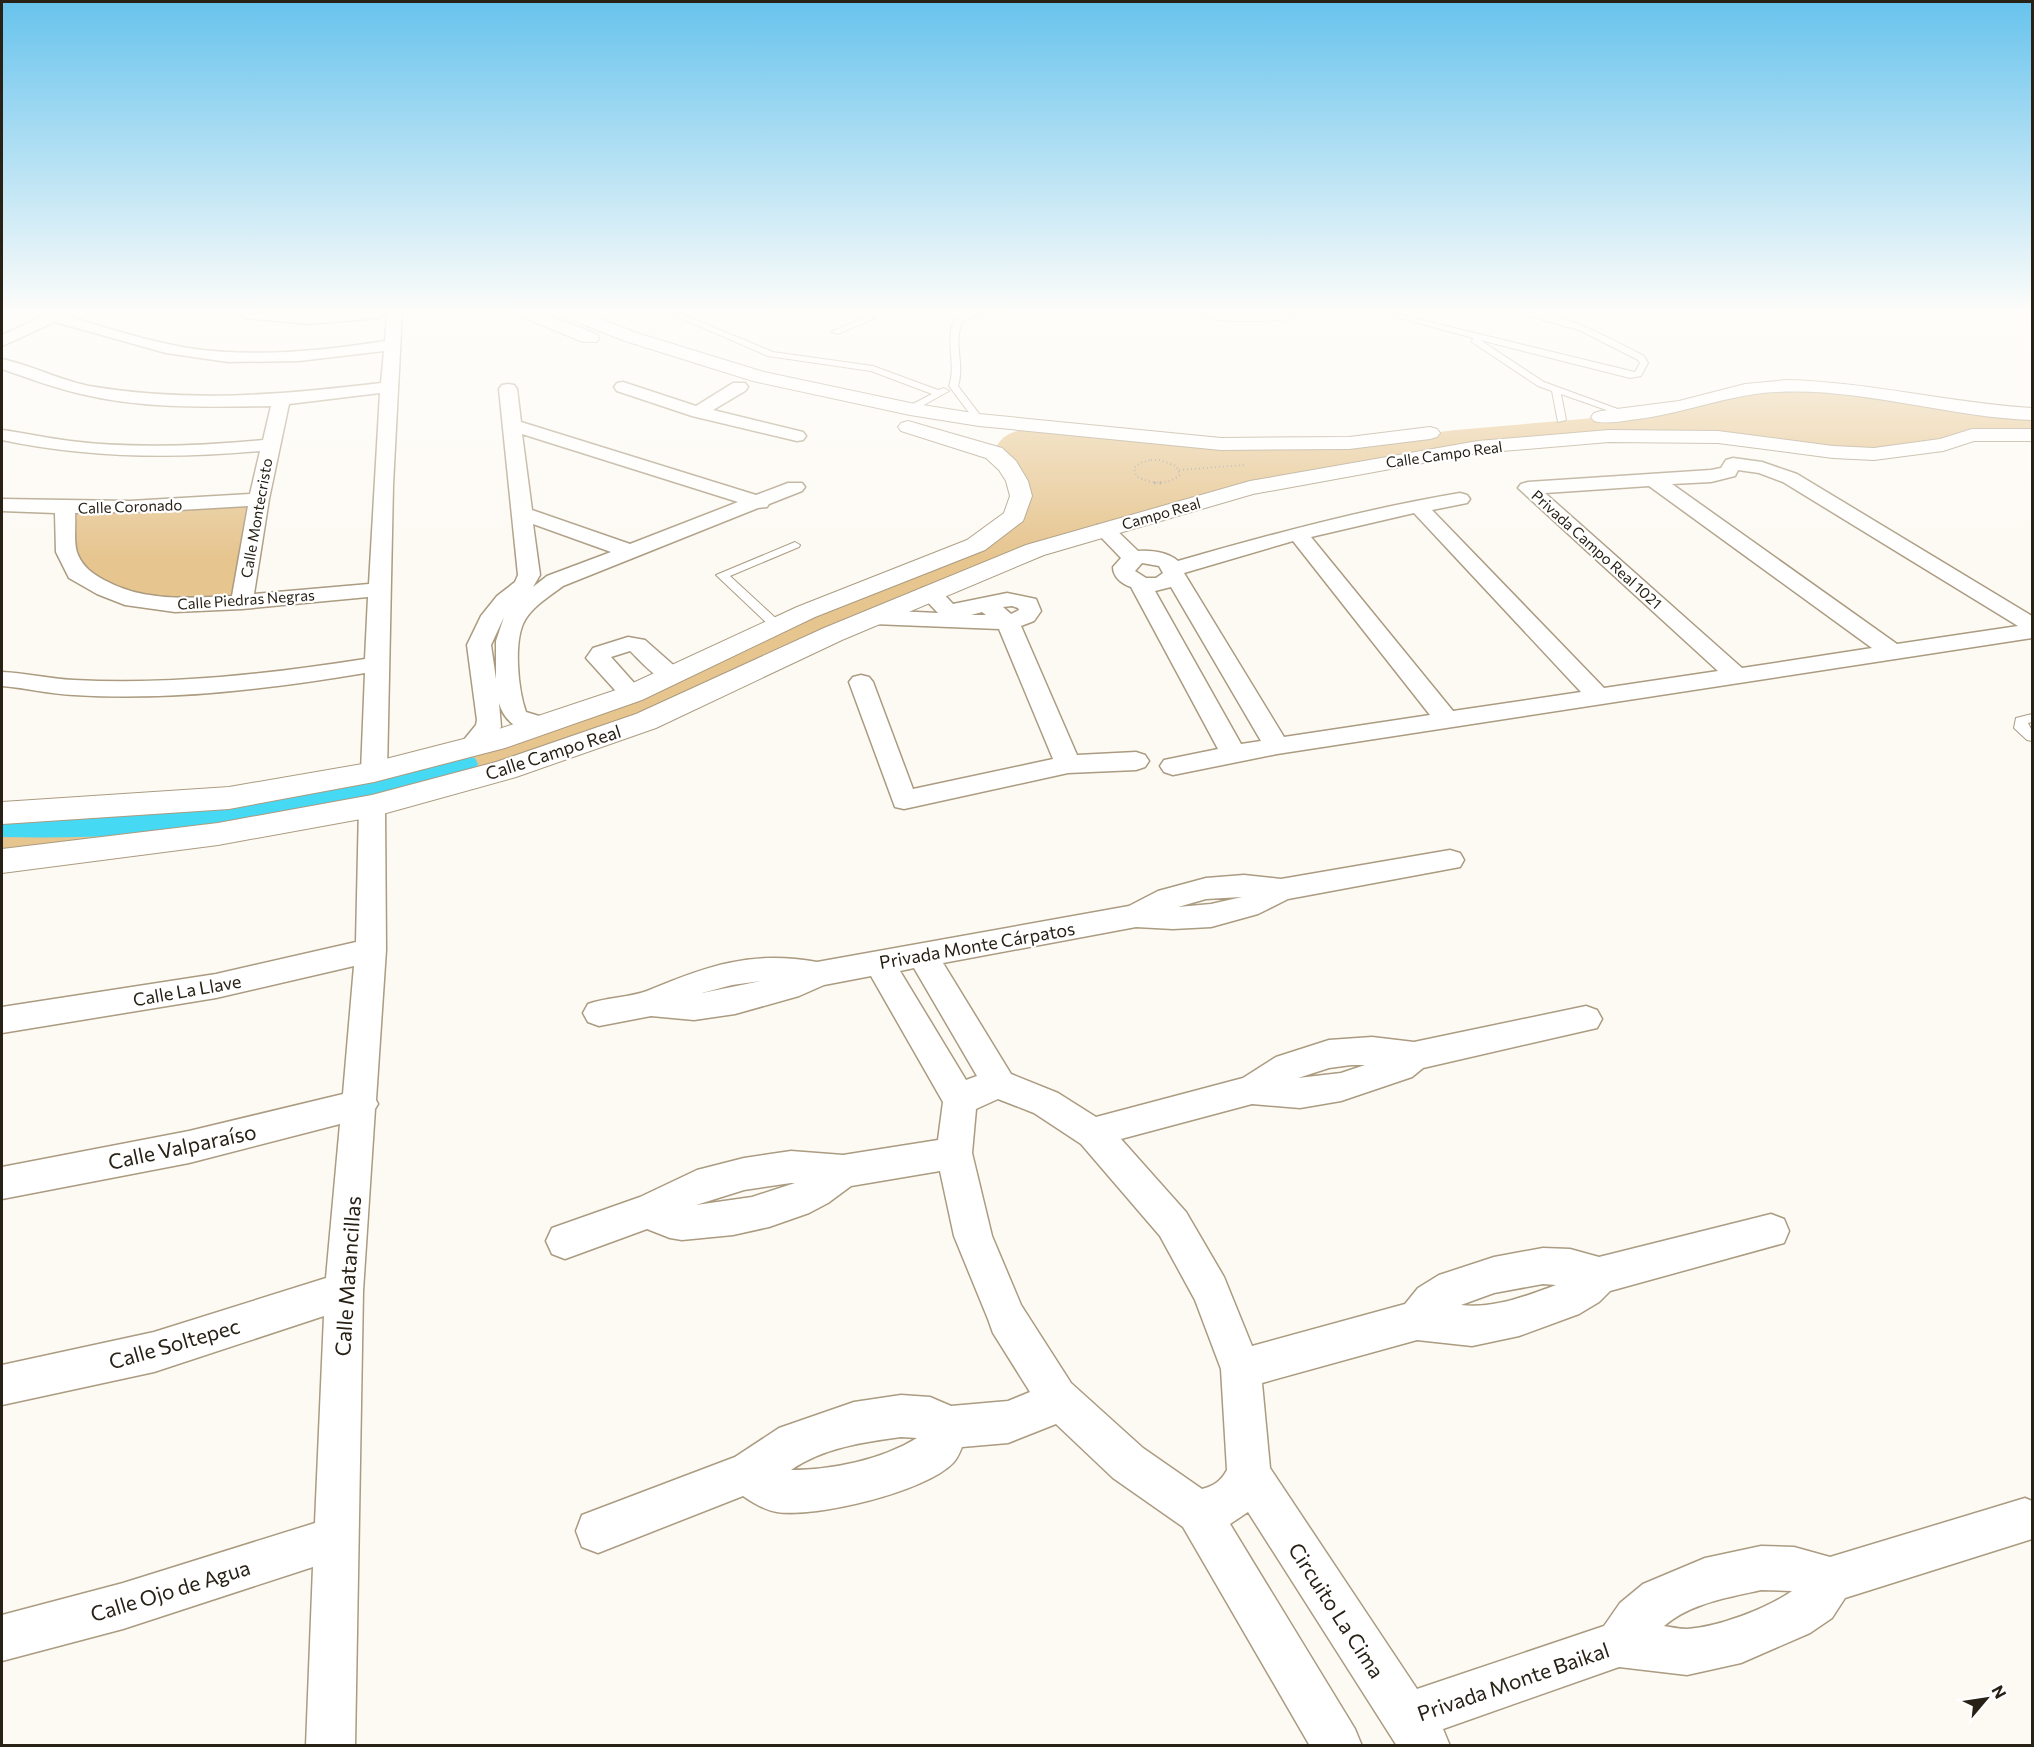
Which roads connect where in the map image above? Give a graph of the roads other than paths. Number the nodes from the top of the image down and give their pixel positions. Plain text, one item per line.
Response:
1 (114, 395) edge
2 (327, 395) edge
3 (390, 395) edge
4 (509, 395) edge
5 (646, 395) edge
6 (727, 395) edge
7 (771, 395) edge
8 (840, 395) edge
9 (937, 395) edge
10 (960, 395) edge
11 (1557, 395) edge
12 (1567, 395) edge
13 (1721, 395) edge
14 (1884, 395) edge
15 (281, 400) junction
16 (1923, 402) junction
17 (1680, 406) junction
18 (910, 410) junction
19 (698, 412) junction
20 (2032, 414) edge
21 (1629, 415) junction
22 (979, 420) junction
23 (1561, 420) junction
24 (1538, 422) dead end
25 (1515, 424) dead end
26 (512, 425) junction
27 (1032, 427) junction
28 (1467, 428) dead end
29 (1445, 431) dead end
30 (2, 435) edge
31 (1972, 435) junction
32 (2032, 435) edge
33 (797, 436) dead end
34 (1718, 437) junction
35 (270, 445) junction
36 (1224, 452) junction
37 (994, 453) junction
38 (1733, 464) junction
39 (1652, 479) junction
40 (795, 487) dead end
41 (1250, 488) junction
42 (1460, 499) dead end
43 (258, 500) junction
44 (760, 503) junction
45 (2, 505) edge
46 (1417, 505) junction
47 (65, 509) junction
48 (523, 514) junction
49 (1015, 516) junction
50 (1104, 529) junction
51 (1297, 532) junction
52 (1073, 538) junction
53 (795, 545) dead end
54 (630, 551) junction
55 (1134, 559) junction
56 (1174, 572) junction
57 (529, 575) junction
58 (555, 581) junction
59 (1140, 584) junction
60 (380, 589) junction
61 (242, 602) junction
62 (943, 608) junction
63 (1008, 623) junction
64 (2032, 625) edge
65 (777, 626) junction
66 (2032, 631) edge
67 (506, 650) junction
68 (1891, 651) junction
69 (480, 655) junction
70 (377, 664) junction
71 (671, 675) junction
72 (508, 676) junction
73 (1738, 677) junction
74 (3, 678) edge
75 (483, 681) junction
76 (861, 682) dead end
77 (632, 694) junction
78 (1598, 696) junction
79 (2032, 718) edge
80 (1448, 721) junction
81 (540, 725) junction
82 (2032, 737) edge
83 (1277, 746) junction
84 (471, 747) junction
85 (1234, 755) junction
86 (1136, 761) dead end
87 (1068, 764) junction
88 (1173, 766) dead end
89 (373, 789) junction
90 (2, 813) edge
91 (1450, 860) dead end
92 (2, 861) edge
93 (371, 950) junction
94 (922, 955) junction
95 (879, 963) junction
96 (599, 1012) dead end
97 (1586, 1019) dead end
98 (2, 1020) edge
99 (999, 1084) junction
100 (960, 1101) junction
101 (361, 1104) junction
102 (1094, 1133) junction
103 (954, 1153) junction
104 (2, 1183) edge
105 (1772, 1232) dead end
106 (566, 1241) dead end
107 (344, 1292) junction
108 (1242, 1369) junction
109 (2, 1385) edge
110 (1057, 1397) junction
111 (950, 1427) junction
112 (748, 1473) junction
113 (1249, 1475) junction
114 (1198, 1512) junction
115 (2025, 1520) dead end
116 (598, 1531) dead end
117 (336, 1538) junction
118 (1830, 1580) junction
119 (2, 1638) edge
120 (1619, 1644) junction
121 (1417, 1731) edge
122 (1331, 1744) edge
123 (330, 1746) edge

1 - 15 street
2 - 15 street
3 - 60 street, Calle Matancillas
4 - 26 street
5 - 19 street
6 - 19 street
7 - 37 street
8 - 18 street, Calle Campo Real
9 - 18 lane
10 - 22 lane
11 - 23 lane
12 - 21 lane
13 - 17 street
14 - 16 street
15 - 35 street, Calle Montecristo
16 - 20 street
16 - 31 street
17 - 21 street
17 - 34 street
18 - 22 street, Calle Campo Real
19 - 33 street
21 - 23 street
22 - 27 street, Calle Campo Real
23 - 24 street
25 - 28 street, Calle Campo Real
26 - 44 street
26 - 48 street
27 - 36 street, Calle Campo Real
27 - 37 street
29 - 36 street, Calle Campo Real
30 - 35 street
31 - 32 street, Calle Campo Real
31 - 34 street, Calle Campo Real
34 - 38 street
34 - 41 street, Calle Campo Real
35 - 43 street, Calle Montecristo
36 - 41 street
37 - 49 street
38 - 39 street, Privada Campo Real 1021
38 - 64 street
39 - 68 street
39 - 73 street, Privada Campo Real 1021
40 - 44 street
41 - 50 street, Campo Real
42 - 46 street
43 - 47 street, Calle Coronado
43 - 61 street, Calle Montecristo
44 - 54 street
45 - 47 street, Calle Coronado
46 - 51 street
46 - 78 street
47 - 61 street, Calle Piedras Negras
48 - 54 street
48 - 57 street
49 - 52 street
49 - 65 street, Calle Campo Real
50 - 52 street, Campo Real
50 - 55 street
51 - 56 street
51 - 80 street
52 - 62 street, Calle Campo Real
53 - 65 lane
54 - 58 street
55 - 56 street
55 - 59 street
56 - 59 street
56 - 83 street
57 - 58 street
57 - 69 street
58 - 67 street
59 - 85 street
60 - 61 street, Calle Piedras Negras
60 - 70 street, Calle Matancillas
62 - 63 street
62 - 63 street
62 - 89 street, Calle Campo Real
63 - 87 street
65 - 71 street, Calle Campo Real
66 - 68 street
67 - 69 street
67 - 72 street
68 - 73 street
69 - 75 street
70 - 74 street
70 - 89 street, Calle Matancillas
71 - 77 street, Calle Campo Real
71 - 77 street
72 - 75 street
72 - 81 street
73 - 78 street
75 - 84 street
76 - 87 street
77 - 81 street, Calle Campo Real
78 - 80 street
79 - 82 lane
80 - 83 street
81 - 84 street, Calle Campo Real
83 - 85 street
84 - 89 street, Calle Campo Real
85 - 88 street
86 - 87 street
89 - 90 street, Calle Campo Real
89 - 92 street, Calle Campo Real
89 - 93 street, Calle Matancillas
91 - 94 street, Privada Monte Cárpatos
93 - 98 street, Calle La Llave
93 - 101 street, Calle Matancillas
94 - 95 street, Privada Monte Cárpatos
94 - 99 street
95 - 96 street, Privada Monte Cárpatos
95 - 100 street
97 - 102 street
99 - 100 street
99 - 102 street, Circuito La Cima
100 - 103 street
101 - 104 street, Calle Valparaíso
101 - 107 street, Calle Matancillas
102 - 108 street, Circuito La Cima
103 - 106 street
103 - 110 street
105 - 108 street
107 - 109 street, Calle Soltepec
107 - 117 street, Calle Matancillas
108 - 113 street, Circuito La Cima
110 - 111 street
110 - 114 street
111 - 112 street
111 - 112 street
112 - 116 street
113 - 114 street
113 - 121 street, Circuito La Cima
114 - 122 street
115 - 118 street
117 - 119 street, Calle Ojo de Agua
117 - 123 street, Calle Matancillas
118 - 120 street, Privada Monte Baikal
118 - 120 street, Privada Monte Baikal
120 - 121 street, Privada Monte Baikal

